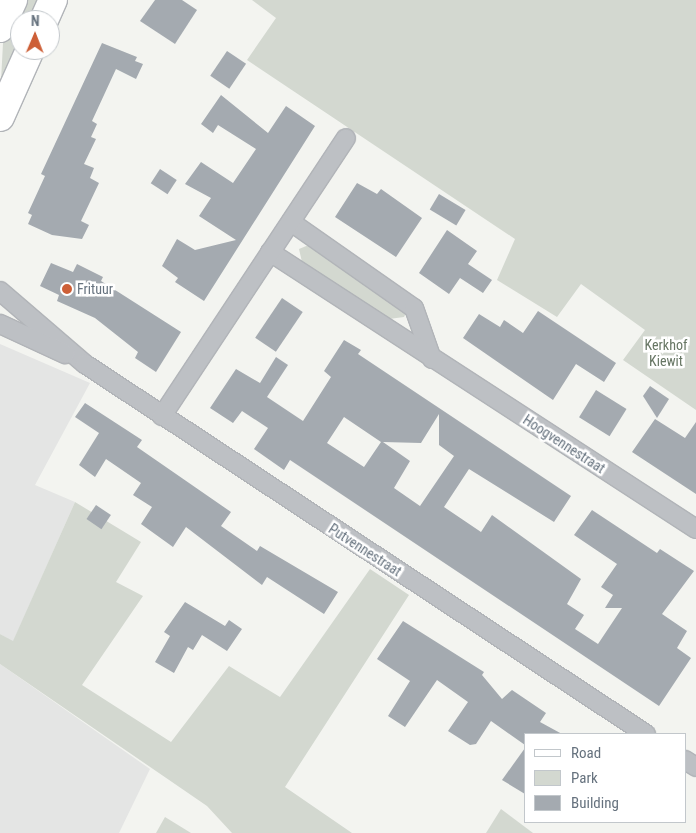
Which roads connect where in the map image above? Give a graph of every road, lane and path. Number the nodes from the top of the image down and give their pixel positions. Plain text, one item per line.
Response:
1 (13, 0) edge
2 (0, 28) edge
3 (26, 60) edge
4 (0, 117) edge
5 (346, 138) dead end
6 (291, 222) junction
7 (270, 252) junction
8 (0, 291) edge
9 (0, 324) edge
10 (432, 359) junction
11 (85, 364) junction
12 (162, 416) junction
13 (696, 528) edge
14 (644, 733) edge

1 - 2 main road
3 - 4 main road
5 - 6 street
6 - 7 street
6 - 10 street
7 - 10 street, Hoogvennestraat
7 - 12 street
8 - 11 street, Putvennestraat
9 - 11 street, Putvennestraat
10 - 13 street, Hoogvennestraat
11 - 12 street, Putvennestraat
12 - 14 street, Putvennestraat

